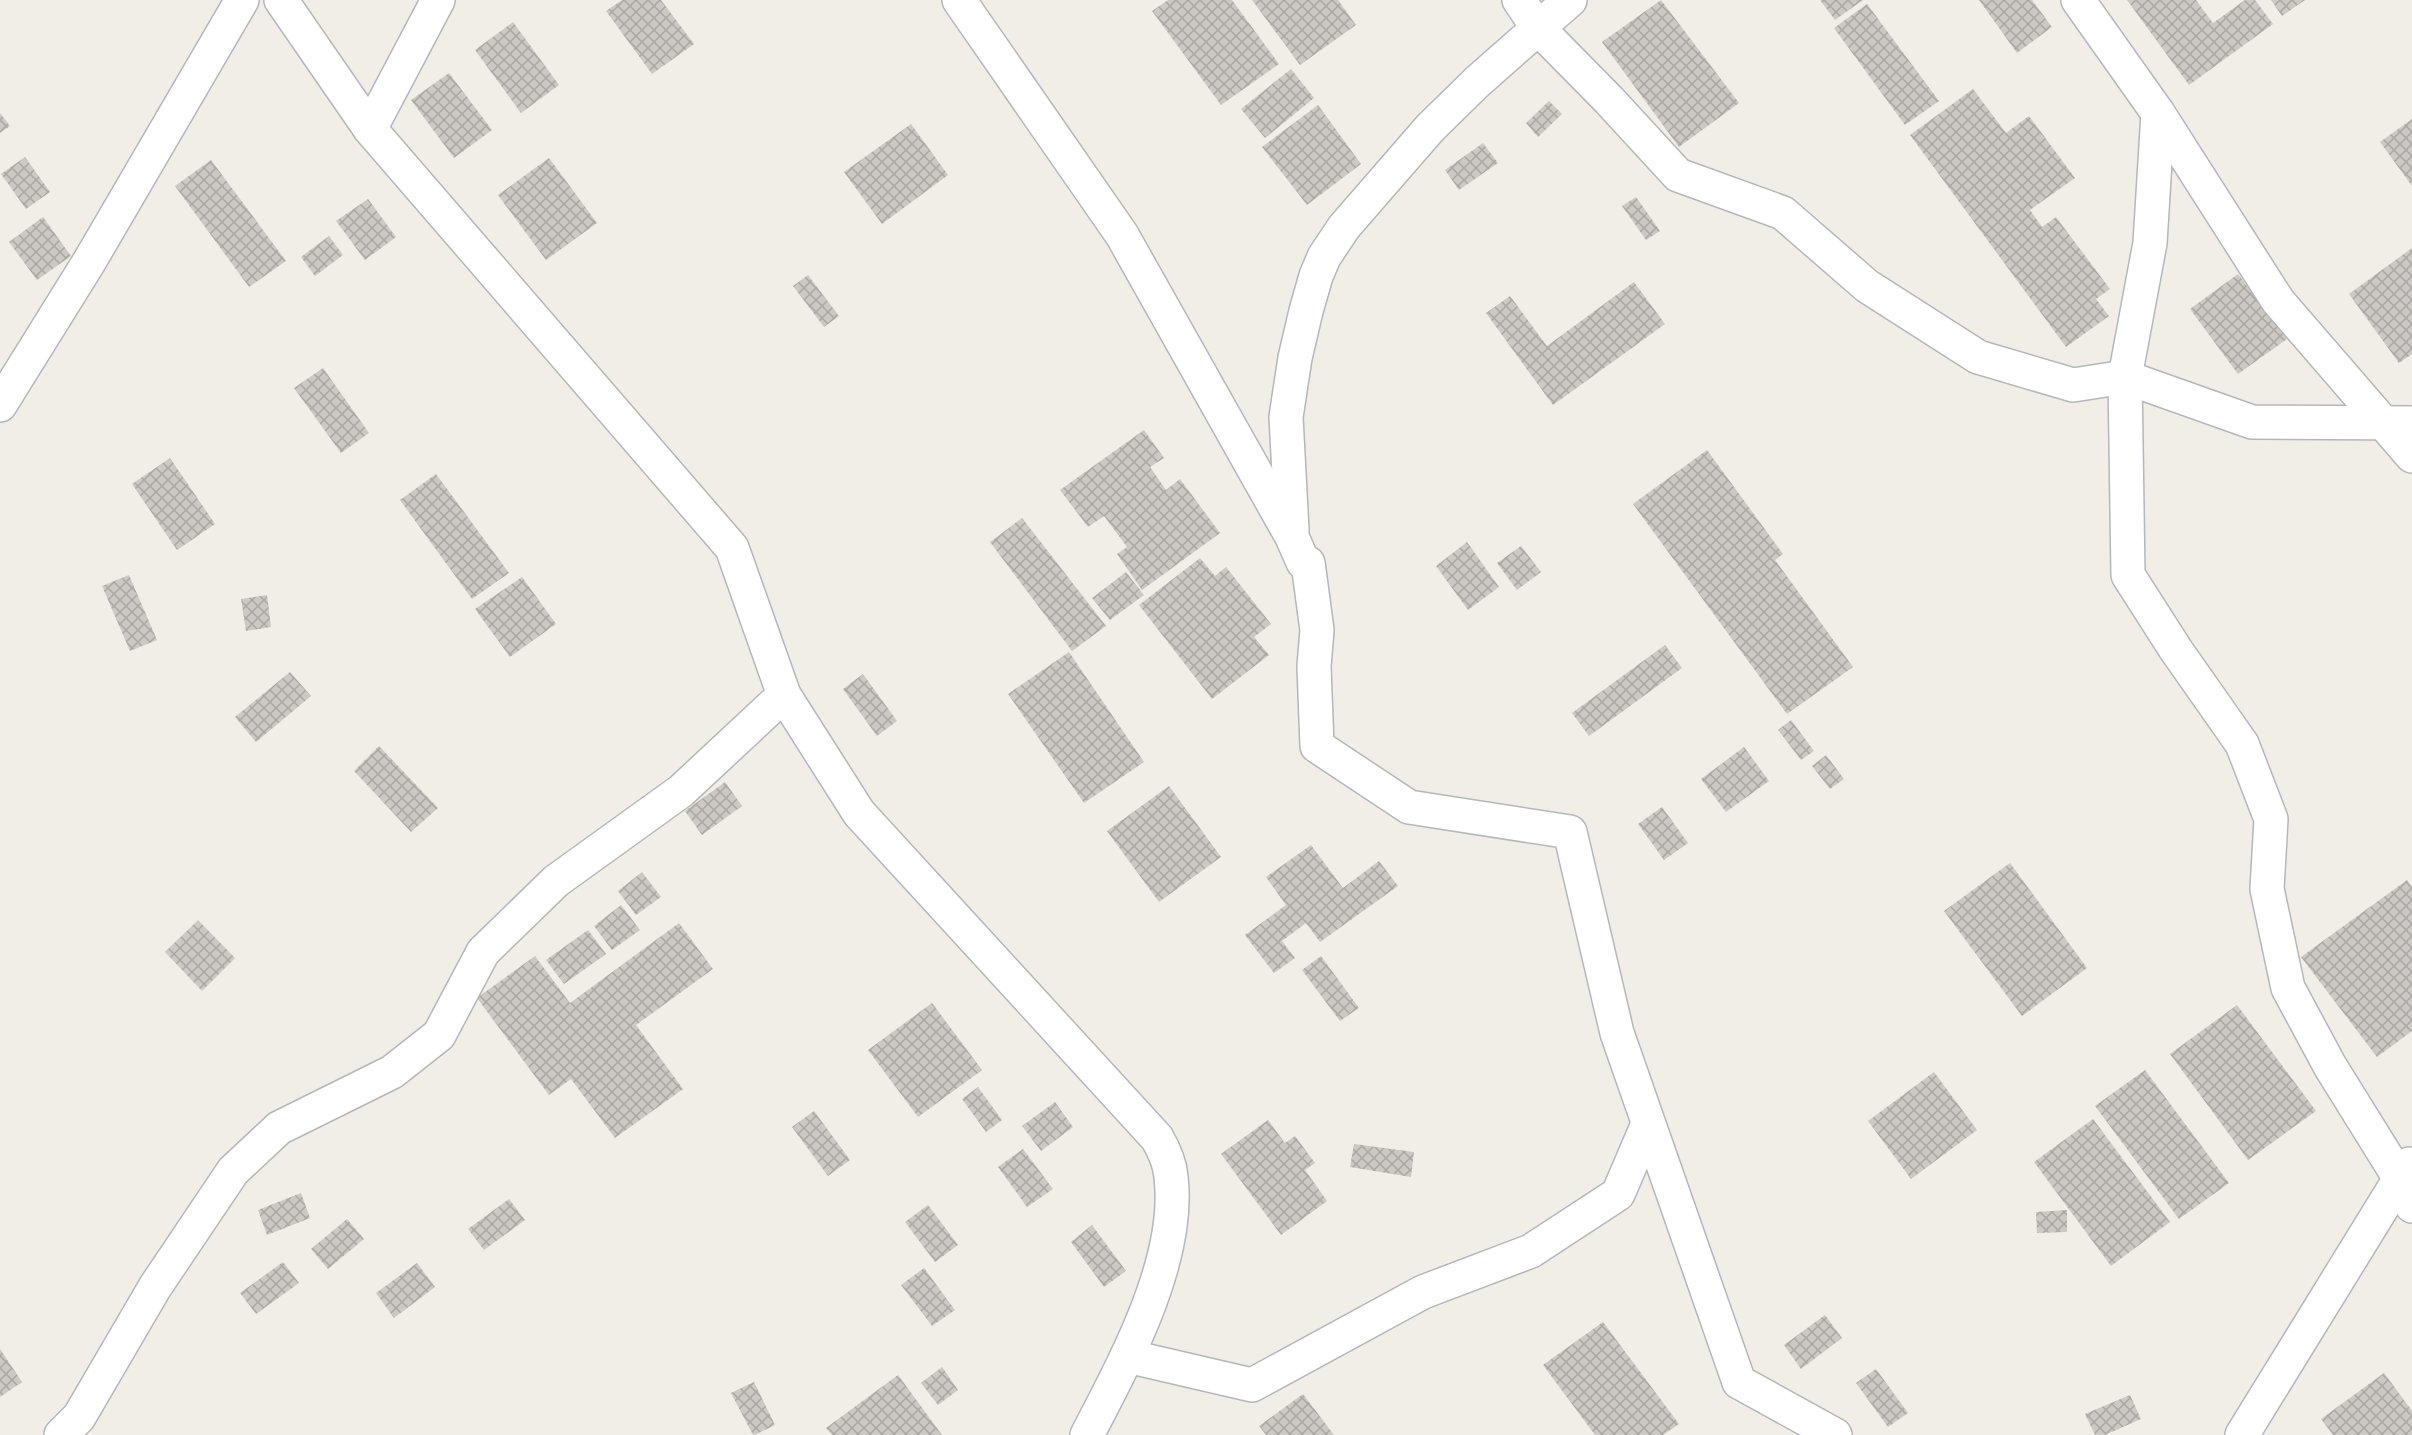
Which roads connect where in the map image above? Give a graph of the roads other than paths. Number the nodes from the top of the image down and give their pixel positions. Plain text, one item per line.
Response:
1 (242, 0) edge
2 (281, 0) edge
3 (438, 0) edge
4 (959, 0) edge
5 (1519, 0) edge
6 (1570, 0) edge
7 (2078, 0) edge
8 (1538, 27) junction
9 (2158, 113) junction
10 (370, 129) junction
11 (2125, 377) junction
12 (0, 405) edge
13 (2397, 422) edge
14 (2412, 456) edge
15 (1292, 537) junction
16 (784, 695) junction
17 (1648, 1124) junction
18 (2408, 1181) edge
19 (1127, 1356) junction
20 (61, 1435) edge
21 (1087, 1435) edge
22 (1835, 1435) edge
23 (2242, 1435) edge

1 - 12 street
2 - 10 street
3 - 10 street
4 - 15 street
5 - 8 street
6 - 8 street
7 - 9 street
8 - 11 street
8 - 15 street
9 - 11 street
9 - 13 street
10 - 16 street
11 - 13 street
11 - 18 street
13 - 14 street
15 - 17 street
16 - 19 street
16 - 20 street
17 - 19 street
17 - 22 street
18 - 23 street
19 - 21 street

